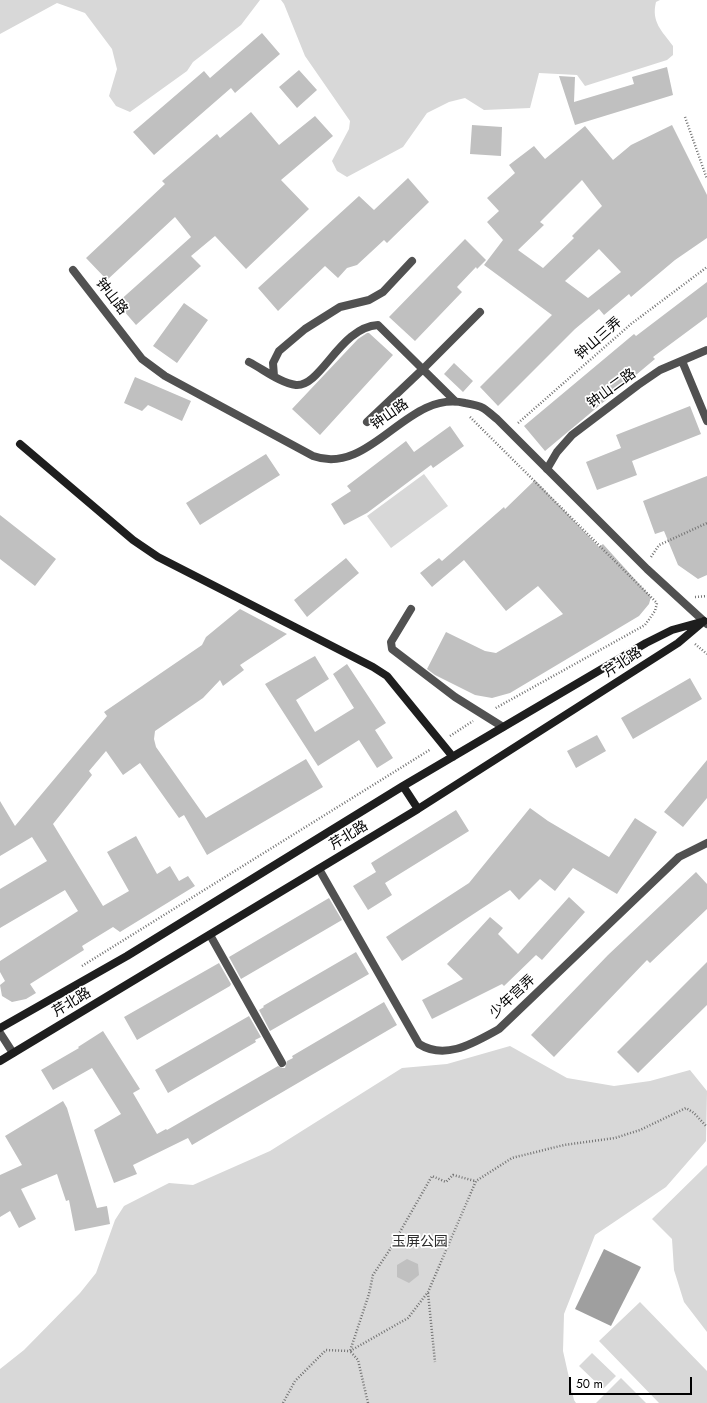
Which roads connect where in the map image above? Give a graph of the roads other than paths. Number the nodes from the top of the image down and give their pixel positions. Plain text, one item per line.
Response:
1 (412, 261) dead end
2 (73, 270) dead end
3 (480, 312) dead end
4 (707, 350) edge
5 (682, 361) junction
6 (249, 362) dead end
7 (423, 369) junction
8 (274, 376) junction
9 (455, 400) junction
10 (707, 420) edge
11 (367, 422) dead end
12 (20, 444) dead end
13 (546, 469) junction
14 (412, 609) dead end
15 (706, 621) edge
16 (503, 727) junction
17 (453, 757) junction
18 (403, 786) junction
19 (418, 809) junction
20 (707, 843) edge
21 (319, 869) junction
22 (210, 936) junction
23 (0, 1028) edge
24 (0, 1033) edge
25 (13, 1053) junction
26 (0, 1061) edge
27 (282, 1063) dead end

1 - 8 street
2 - 9 street, 钟山路
3 - 7 street
4 - 5 street, 钟山二路
5 - 10 street
5 - 13 street, 钟山二路
6 - 8 street
7 - 8 street
7 - 9 street
7 - 11 street
9 - 13 street
12 - 17 main road
13 - 15 street
14 - 16 street
15 - 16 main road, 芹北路
15 - 19 main road, 芹北路
16 - 17 main road, 芹北路
17 - 18 main road, 芹北路
18 - 19 main road
18 - 23 main road, 芹北路
19 - 21 main road, 芹北路
20 - 21 street, 少年宫弄
21 - 22 main road, 芹北路
22 - 25 main road, 芹北路
22 - 27 street
24 - 25 street
25 - 26 main road, 芹北路

